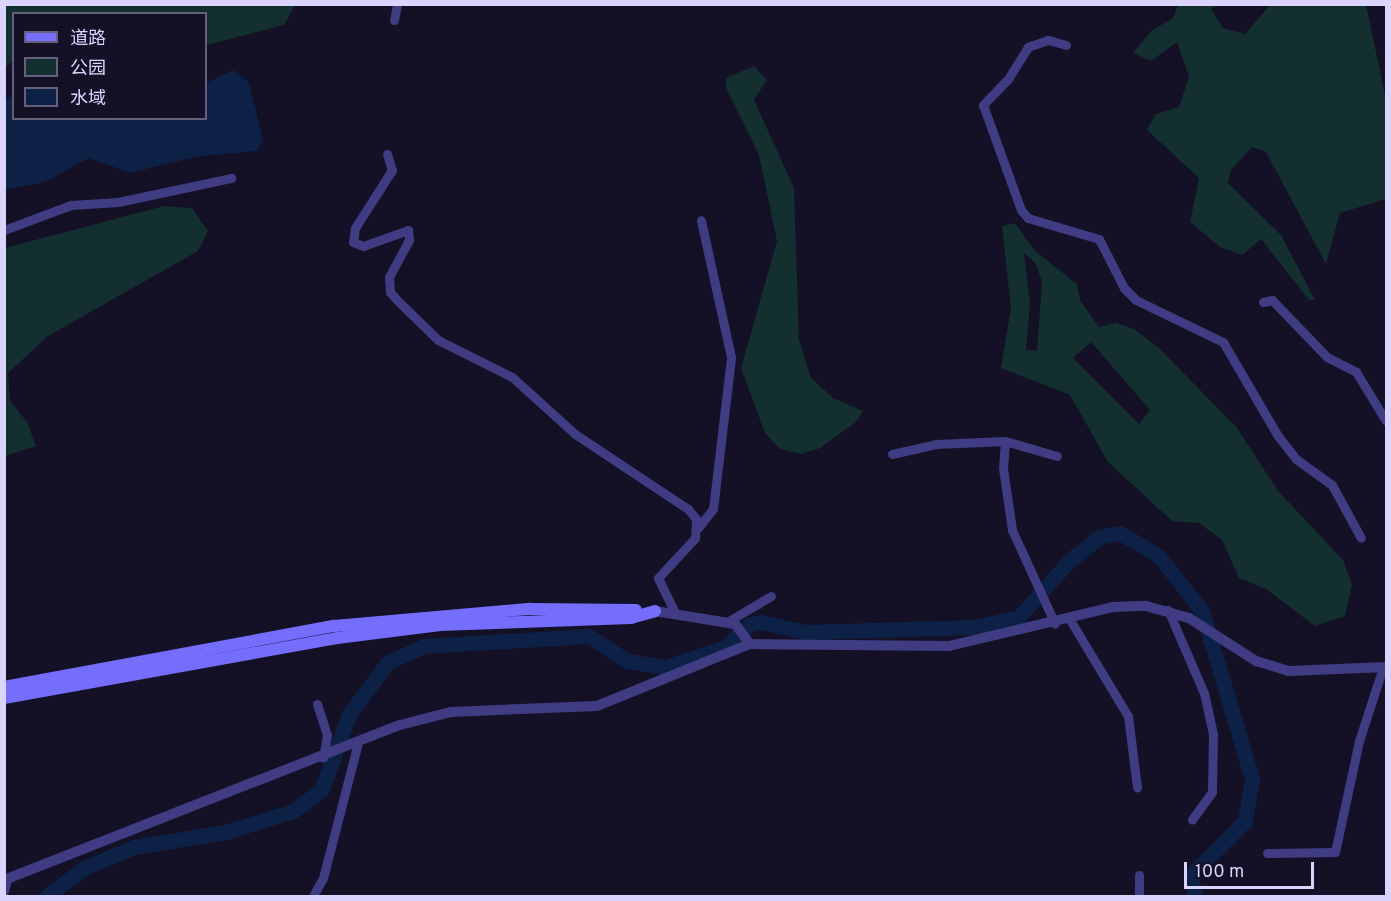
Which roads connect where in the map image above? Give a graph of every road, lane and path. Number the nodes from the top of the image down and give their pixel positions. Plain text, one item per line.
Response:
1 (397, 4) edge
2 (394, 20) dead end
3 (1066, 45) dead end
4 (387, 154) dead end
5 (231, 178) dead end
6 (701, 220) dead end
7 (4, 230) edge
8 (1263, 302) dead end
9 (1386, 421) edge
10 (1005, 441) junction
11 (892, 454) dead end
12 (1057, 456) dead end
13 (698, 528) junction
14 (1361, 538) dead end
15 (771, 596) dead end
16 (1168, 610) junction
17 (655, 611) junction
18 (675, 613) junction
19 (1070, 620) junction
20 (731, 623) junction
21 (1055, 624) junction
22 (750, 644) junction
23 (1385, 667) edge
24 (4, 687) edge
25 (4, 698) edge
26 (317, 704) dead end
27 (358, 743) junction
28 (325, 757) junction
29 (1137, 787) dead end
30 (1192, 820) dead end
31 (1267, 853) dead end
32 (1139, 875) dead end
33 (6, 880) edge
34 (4, 891) edge
35 (313, 897) edge
36 (1139, 897) edge

1 - 2 street
3 - 14 street
4 - 13 street
5 - 7 street
6 - 13 street
8 - 9 street
10 - 11 street
10 - 12 street
10 - 21 street
13 - 18 street
15 - 20 street
16 - 19 street
16 - 23 street
16 - 30 street
17 - 18 street
17 - 24 main road
17 - 25 main road
18 - 20 street
19 - 21 street
19 - 29 street
20 - 22 street
21 - 22 street
22 - 27 street
23 - 31 street
26 - 28 street
27 - 28 street
27 - 35 street
28 - 33 street
32 - 36 street
33 - 34 street

